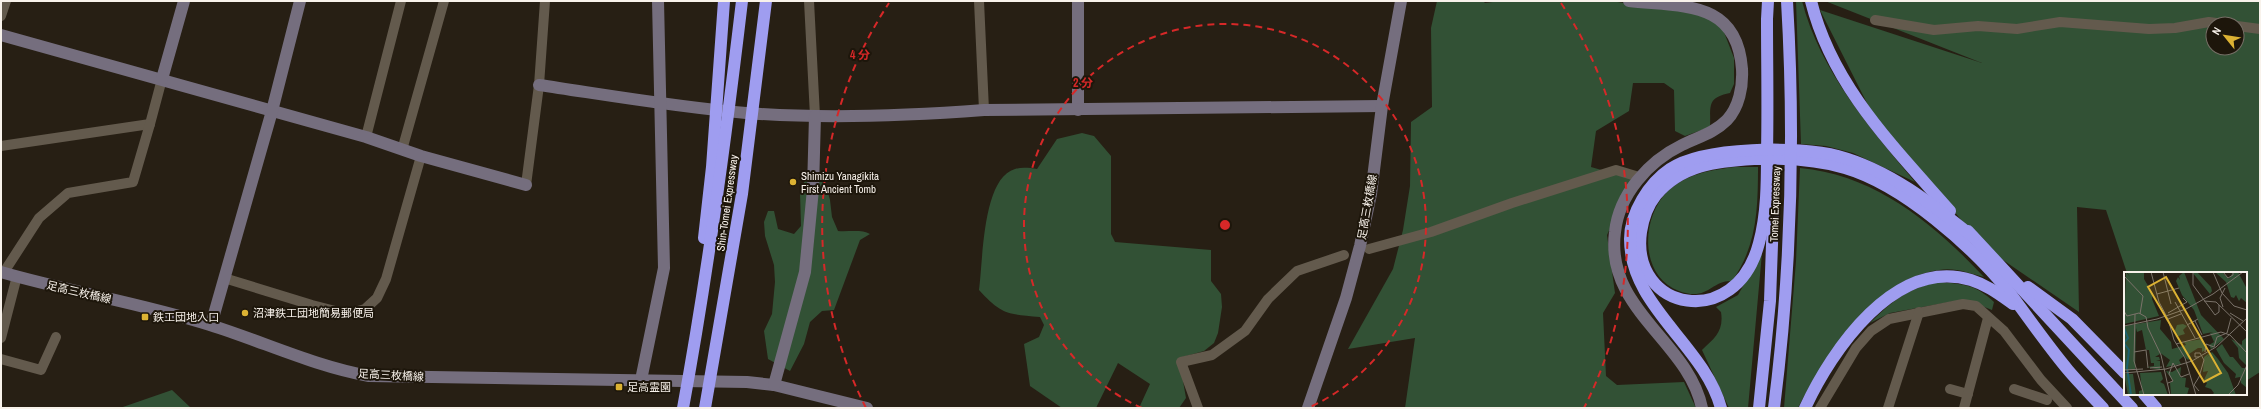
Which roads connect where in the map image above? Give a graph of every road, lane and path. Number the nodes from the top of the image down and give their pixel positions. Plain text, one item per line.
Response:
1 (6, 1) edge
2 (184, 1) edge
3 (300, 1) edge
4 (402, 1) edge
5 (444, 1) edge
6 (545, 1) edge
7 (658, 1) edge
8 (724, 1) edge
9 (742, 1) edge
10 (766, 1) edge
11 (772, 1) edge
12 (810, 1) edge
13 (979, 1) edge
14 (1078, 1) edge
15 (1401, 1) edge
16 (1629, 1) edge
17 (1769, 1) edge
18 (1787, 1) edge
19 (1811, 1) edge
20 (1, 16) edge
21 (1875, 20) dead end
22 (2205, 23) edge
23 (2245, 27) edge
24 (2260, 29) edge
25 (1, 35) edge
26 (162, 80) junction
27 (539, 85) junction
28 (754, 101) junction
29 (660, 103) junction
30 (1382, 106) junction
31 (984, 110) junction
32 (1078, 110) junction
33 (272, 111) junction
34 (814, 116) junction
35 (150, 124) junction
36 (366, 137) junction
37 (1, 146) edge
38 (402, 150) junction
39 (421, 156) junction
40 (1770, 175) junction
41 (1639, 176) junction
42 (526, 185) joint
43 (1973, 237) junction
44 (1369, 250) dead end
45 (1344, 255) dead end
46 (8, 274) edge
47 (2012, 276) junction
48 (224, 278) junction
49 (2022, 311) junction
50 (1919, 312) junction
51 (1988, 318) junction
52 (211, 325) junction
53 (56, 337) dead end
54 (1, 338) edge
55 (1, 359) edge
56 (2124, 372) edge
57 (645, 380) junction
58 (774, 385) junction
59 (1950, 389) dead end
60 (2014, 389) dead end
61 (2051, 390) junction
62 (1968, 394) junction
63 (2145, 395) edge
64 (2046, 404) edge
65 (683, 408) edge
66 (706, 408) edge
67 (867, 408) edge
68 (1198, 408) edge
69 (1308, 408) edge
70 (1702, 408) edge
71 (1721, 408) edge
72 (1759, 408) edge
73 (1774, 408) edge
74 (1805, 408) edge
75 (1820, 408) edge
76 (1888, 408) edge
77 (1964, 408) edge
78 (2067, 408) edge
79 (2103, 408) edge
80 (2132, 408) edge
81 (2156, 408) edge

1 - 20 street
2 - 26 street
3 - 33 street
4 - 36 street
5 - 38 street
6 - 27 street
7 - 29 street
8 - 65 highway
9 - 65 highway, Shin-Tomei Expressway
10 - 28 highway, Shin-Tomei Expressway
11 - 28 highway
12 - 34 street
13 - 31 street
14 - 32 street
15 - 30 street, 足高三枚橋線
16 - 41 street
17 - 40 highway, Tomei Expressway
18 - 73 highway, Tomei Expressway
19 - 43 highway
21 - 22 street
23 - 24 street
25 - 26 street
26 - 33 street
26 - 35 street
27 - 29 street
27 - 42 street
28 - 66 highway, Shin-Tomei Expressway
29 - 34 street
29 - 57 street
30 - 32 street
30 - 69 street, 足高三枚橋線
31 - 32 street
31 - 34 street
33 - 36 street
33 - 48 street
34 - 58 street
35 - 37 street
35 - 46 street
36 - 38 street
38 - 39 street
39 - 42 street
39 - 48 street
40 - 49 highway
40 - 72 highway, Tomei Expressway
41 - 44 street
41 - 70 street
43 - 47 highway
43 - 71 highway
45 - 68 street
46 - 52 street, 足高三枚橋線
46 - 54 street
47 - 56 highway
47 - 80 highway
48 - 52 street
49 - 74 highway
49 - 79 highway
50 - 51 street
50 - 75 street
50 - 76 street
51 - 61 street
51 - 62 street
52 - 57 street, 足高三枚橋線
53 - 55 street
57 - 58 street, 足高三枚橋線
58 - 67 street, 足高三枚橋線
59 - 62 street
60 - 64 street
61 - 64 street
61 - 78 street
62 - 77 street
63 - 81 highway

